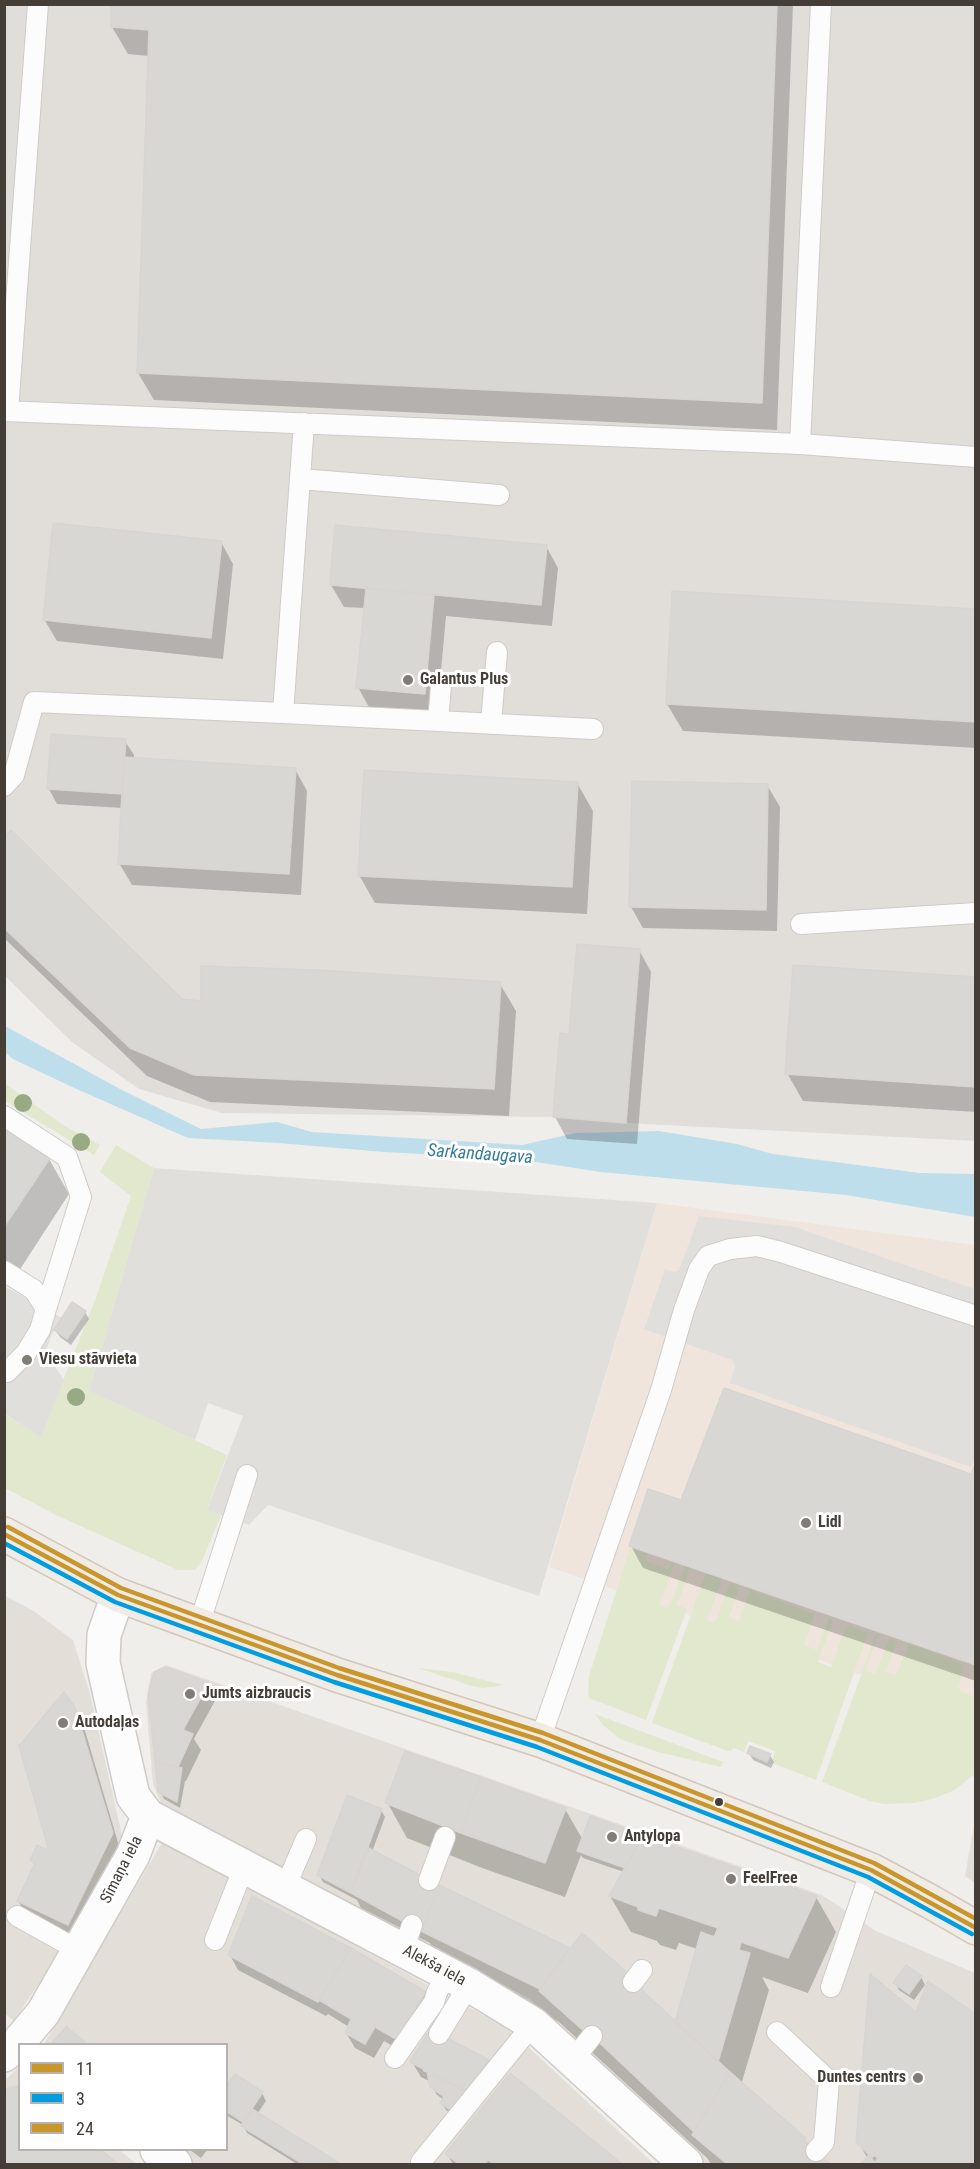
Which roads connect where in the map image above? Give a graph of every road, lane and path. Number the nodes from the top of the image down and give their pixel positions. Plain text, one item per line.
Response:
1 (38, 4) edge
2 (821, 4) edge
3 (6, 411) edge
4 (304, 423) junction
5 (801, 444) junction
6 (975, 457) edge
7 (300, 479) junction
8 (499, 495) dead end
9 (497, 651) dead end
10 (441, 686) dead end
11 (283, 712) junction
12 (438, 721) junction
13 (491, 723) junction
14 (593, 729) dead end
15 (4, 786) edge
16 (975, 913) edge
17 (801, 924) dead end
18 (4, 1116) edge
19 (4, 1271) edge
20 (46, 1309) junction
21 (975, 1316) edge
22 (6, 1371) edge
23 (247, 1475) dead end
24 (4, 1534) edge
25 (118, 1595) junction
26 (199, 1625) junction
27 (540, 1740) junction
28 (148, 1816) junction
29 (445, 1837) dead end
30 (306, 1839) dead end
31 (244, 1867) junction
32 (871, 1870) junction
33 (429, 1880) dead end
34 (285, 1888) junction
35 (17, 1916) dead end
36 (975, 1928) edge
37 (215, 1940) dead end
38 (78, 1950) junction
39 (459, 1979) junction
40 (831, 1987) dead end
41 (533, 2024) junction
42 (777, 2032) dead end
43 (439, 2034) dead end
44 (11, 2046) edge
45 (395, 2058) dead end
46 (157, 2151) edge
47 (816, 2151) dead end
48 (674, 2161) edge
49 (422, 2162) dead end
50 (175, 2164) edge

1 - 3 lane
2 - 5 lane
3 - 4 lane
4 - 5 lane
4 - 7 lane
5 - 6 lane
7 - 8 lane
7 - 11 lane
9 - 13 lane
10 - 12 lane
11 - 12 lane
11 - 15 lane
12 - 13 lane
13 - 14 lane
16 - 17 lane
18 - 20 lane
19 - 20 lane
20 - 22 lane
21 - 27 lane
23 - 26 lane
24 - 25 main road
25 - 26 main road
25 - 28 street, Sīmaņa iela
26 - 27 main road
27 - 32 main road
28 - 31 street, Alekša iela
28 - 38 street, Sīmaņa iela
29 - 33 lane
30 - 34 lane
31 - 34 street, Alekša iela
31 - 37 lane
32 - 36 main road
32 - 40 lane
34 - 39 street, Alekša iela
35 - 38 lane
38 - 44 street, Sīmaņa iela
39 - 41 street, Alekša iela
39 - 43 lane
39 - 45 lane
41 - 48 street, Alekša iela
41 - 49 lane
42 - 47 lane
46 - 50 street

